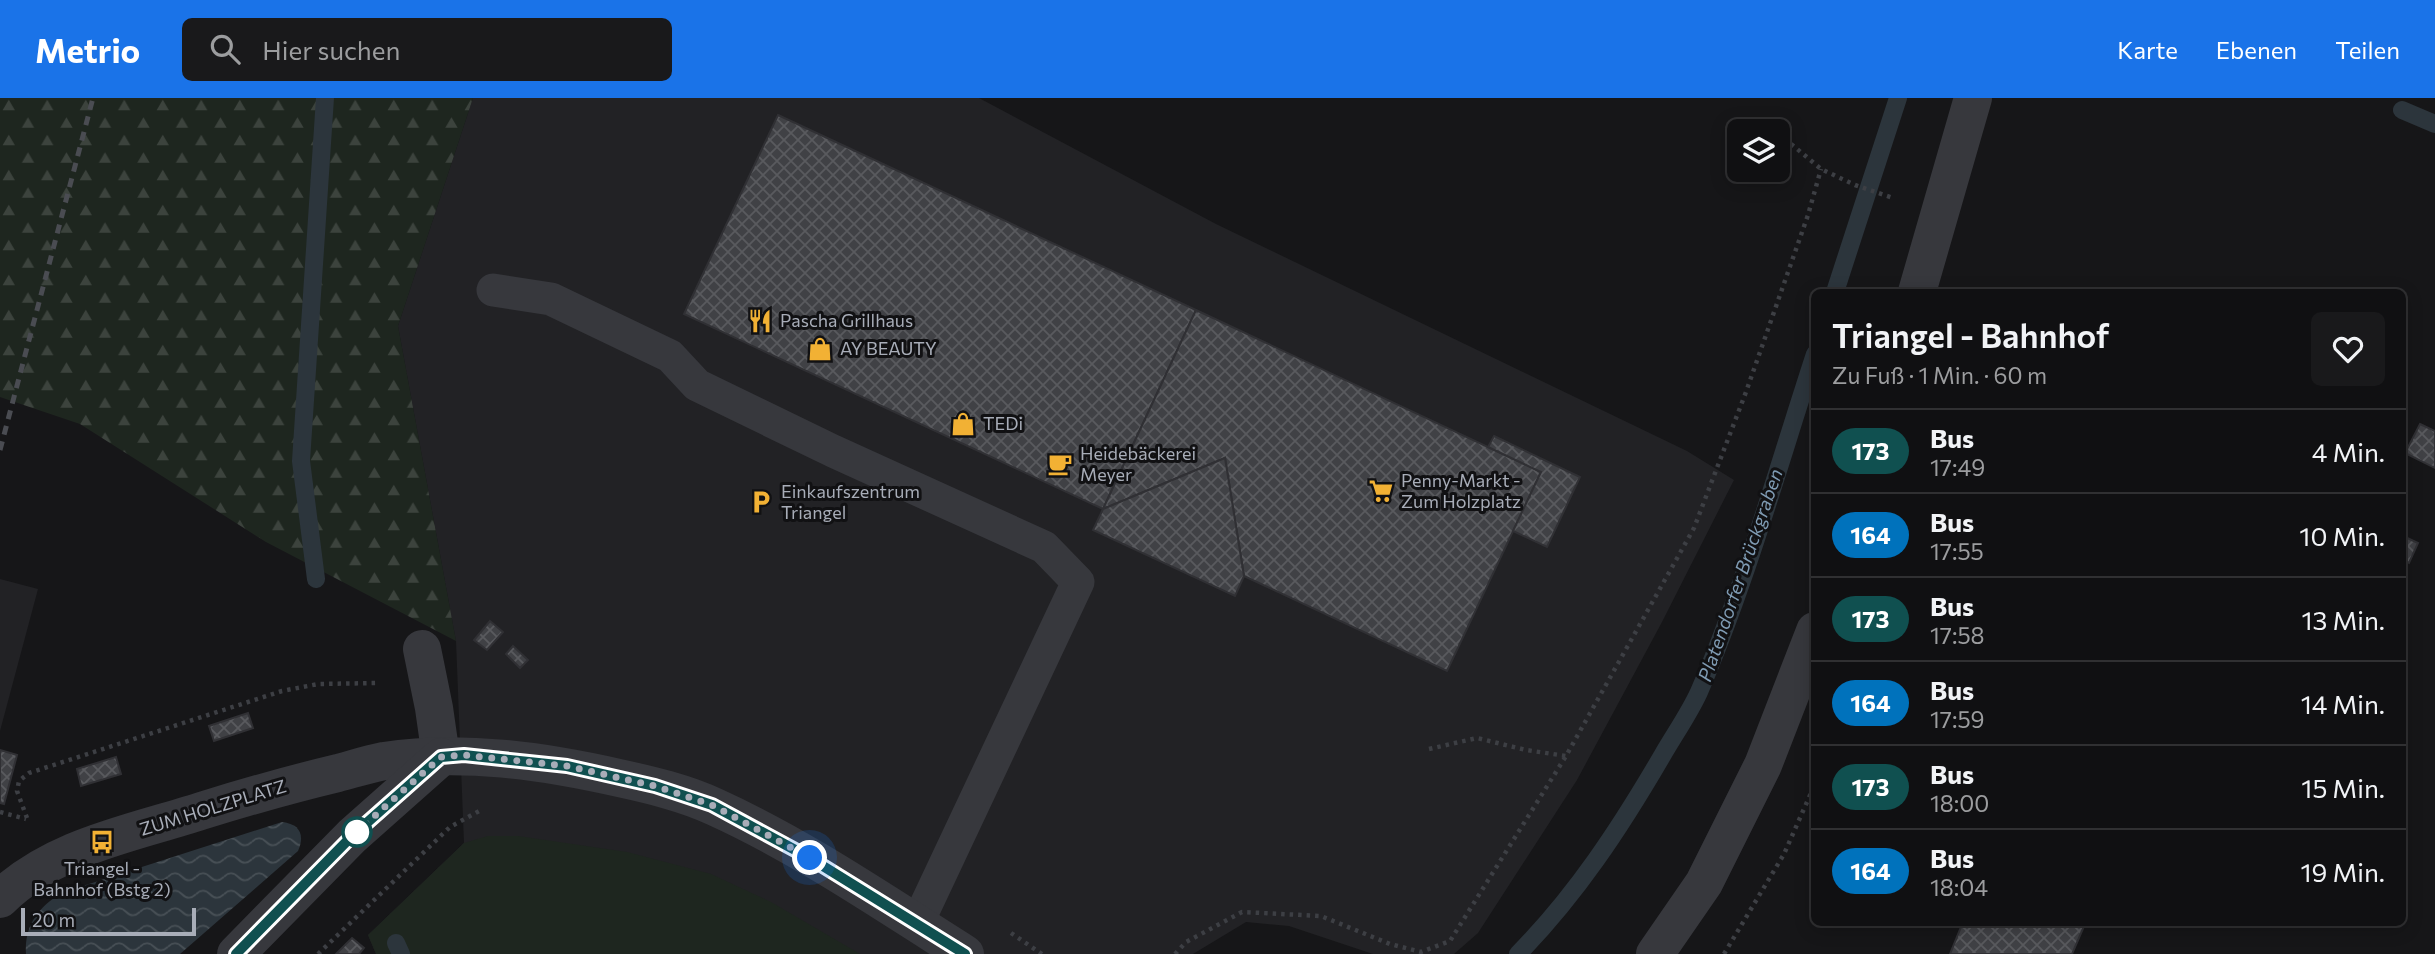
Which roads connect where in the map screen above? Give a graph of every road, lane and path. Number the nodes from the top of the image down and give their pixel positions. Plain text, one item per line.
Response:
1 (1973, 98) edge
2 (1790, 144) edge
3 (1821, 169) junction
4 (1896, 199) dead end
5 (1918, 289) edge
6 (493, 290) dead end
7 (1811, 641) edge
8 (422, 649) dead end
9 (434, 708) junction
10 (1429, 749) dead end
11 (1566, 755) junction
12 (441, 757) junction
13 (1811, 793) edge
14 (486, 809) dead end
15 (0, 812) edge
16 (360, 898) dead end
17 (0, 899) edge
18 (367, 905) junction
19 (917, 924) junction
20 (236, 954) edge
21 (318, 954) edge
22 (965, 954) edge
23 (1175, 954) edge
24 (1655, 954) edge
25 (1724, 954) edge

1 - 5 street
2 - 3 path
3 - 4 path
3 - 11 path
6 - 19 lane
7 - 24 street
8 - 9 street
9 - 12 street
9 - 15 path
10 - 11 path
11 - 23 path
12 - 17 street, ZUM HOLZPLATZ
12 - 19 street, ZUM HOLZPLATZ
12 - 20 street
13 - 25 path
14 - 18 path
16 - 18 path
18 - 21 path
19 - 22 street, ZUM HOLZPLATZ

